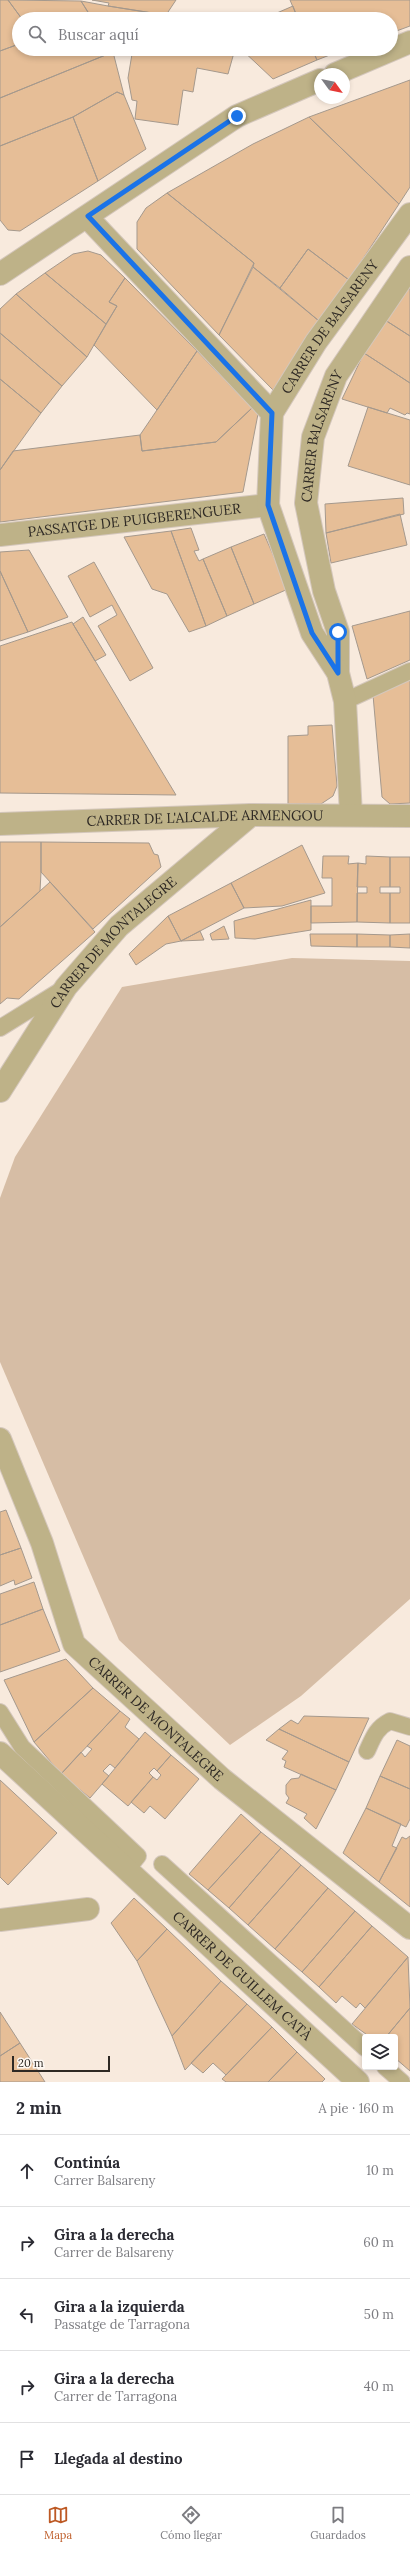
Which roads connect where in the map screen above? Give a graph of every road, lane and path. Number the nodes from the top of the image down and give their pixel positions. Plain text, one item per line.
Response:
1 (410, 42) edge
2 (398, 47) edge
3 (377, 56) edge
4 (349, 68) edge
5 (314, 83) edge
6 (410, 214) edge
7 (88, 216) junction
8 (410, 267) edge
9 (0, 274) edge
10 (272, 413) junction
11 (268, 505) junction
12 (0, 535) edge
13 (410, 671) edge
14 (338, 673) junction
15 (345, 701) junction
16 (251, 815) junction
17 (351, 815) junction
18 (410, 816) edge
19 (0, 824) edge
20 (66, 987) junction
21 (0, 1028) edge
22 (0, 1091) edge
23 (0, 1439) edge
24 (0, 1712) edge
25 (410, 1727) edge
26 (367, 1751) dead end
27 (0, 1754) edge
28 (162, 1864) dead end
29 (126, 1871) junction
30 (88, 1909) dead end
31 (0, 1920) edge
32 (410, 1928) edge
33 (362, 2045) edge
34 (389, 2070) edge
35 (358, 2082) edge
36 (402, 2082) edge

1 - 2 street
3 - 4 street
5 - 7 street
6 - 10 street, CARRER DE BALSARENY
7 - 9 street
7 - 10 street
8 - 14 street, CARRER BALSARENY
10 - 11 street, CARRER DE BALSARENY
11 - 12 street, PASSATGE DE PUIGBERENGUER
11 - 14 street, CARRER DE BALSARENY
13 - 15 lane
14 - 15 street, CARRER DE BALSARENY
15 - 17 street, CARRER DE BALSARENY
16 - 17 street, CARRER DE L'ALCALDE ARMENGOU
16 - 19 street, CARRER DE L'ALCALDE ARMENGOU
16 - 20 street, CARRER DE MONTALEGRE
17 - 18 street, CARRER DE L'ALCALDE ARMENGOU
20 - 21 lane
20 - 22 street, CARRER DE MONTALEGRE
23 - 32 street, CARRER DE MONTALEGRE
24 - 29 lane
25 - 26 lane
27 - 29 street, CARRER DE GUILLEM CATÀ
28 - 33 lane
29 - 35 street, CARRER DE GUILLEM CATÀ
30 - 31 street
34 - 36 lane

